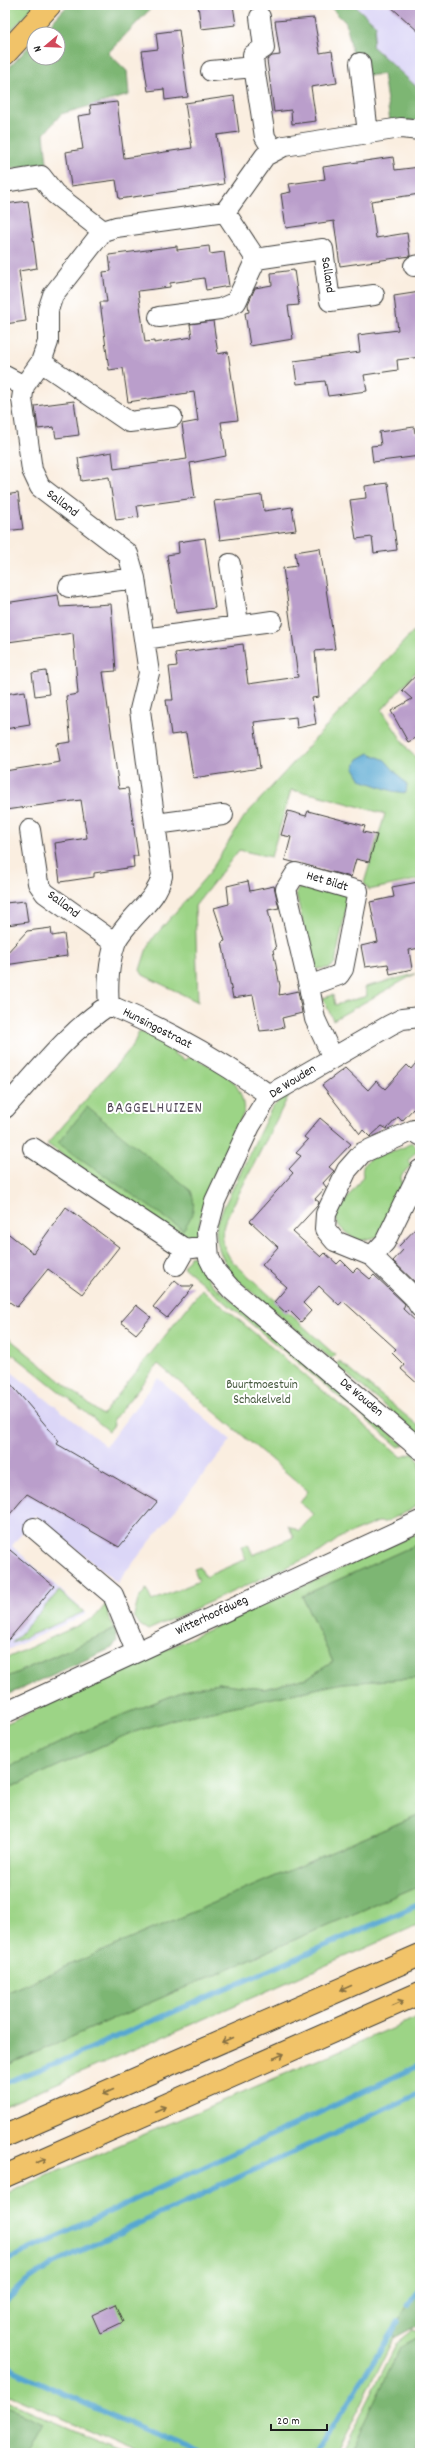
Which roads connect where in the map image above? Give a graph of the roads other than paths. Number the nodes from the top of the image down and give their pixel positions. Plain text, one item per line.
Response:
1 (50, 5) edge
2 (260, 17) dead end
3 (5, 54) edge
4 (360, 63) dead end
5 (254, 67) junction
6 (211, 71) dead end
7 (420, 130) edge
8 (368, 134) junction
9 (273, 150) junction
10 (5, 182) edge
11 (225, 212) junction
12 (103, 232) junction
13 (256, 259) junction
14 (374, 295) dead end
15 (159, 317) dead end
16 (41, 362) junction
17 (5, 376) edge
18 (24, 386) junction
19 (172, 417) dead end
20 (230, 564) dead end
21 (135, 578) junction
22 (69, 587) dead end
23 (272, 621) dead end
24 (238, 624) junction
25 (144, 639) junction
26 (223, 815) dead end
27 (156, 824) junction
28 (30, 830) dead end
29 (115, 943) junction
30 (309, 986) junction
31 (109, 1005) junction
32 (420, 1017) edge
33 (333, 1058) junction
34 (269, 1095) junction
35 (5, 1108) edge
36 (420, 1135) edge
37 (33, 1148) dead end
38 (420, 1170) edge
39 (208, 1246) junction
40 (372, 1256) junction
41 (420, 1308) edge
42 (420, 1448) edge
43 (420, 1521) edge
44 (34, 1528) dead end
45 (136, 1651) junction
46 (5, 1713) edge
47 (420, 1955) edge
48 (420, 1993) edge
49 (5, 2136) edge
50 (5, 2176) edge

1 - 3 main road
2 - 5 street
4 - 8 street
5 - 6 street
5 - 9 street
7 - 8 street
8 - 9 street
9 - 11 street
10 - 12 street
11 - 12 street
11 - 13 street
12 - 16 street
13 - 14 street, Salland
13 - 15 street
16 - 18 street
16 - 19 street
17 - 18 street
18 - 21 street, Salland
20 - 24 street
21 - 22 street
21 - 25 street, Salland
23 - 24 street
24 - 25 street
25 - 27 street, Salland
26 - 27 street
27 - 29 street, Salland
28 - 29 street, Salland
29 - 31 street, Salland
30 - 30 street, Het Bildt
30 - 33 street, Het Bildt
31 - 34 street, Hunsingostraat
31 - 35 street, Hunsingostraat
32 - 33 street, De Wouden
33 - 34 street, De Wouden
34 - 39 street, De Wouden
36 - 40 street
37 - 39 street
38 - 40 street
39 - 42 street, De Wouden
40 - 41 street
43 - 45 street, Witterhoofdweg
44 - 45 street
45 - 46 street, Witterhoofdweg
47 -> 49 main road
50 -> 48 main road

